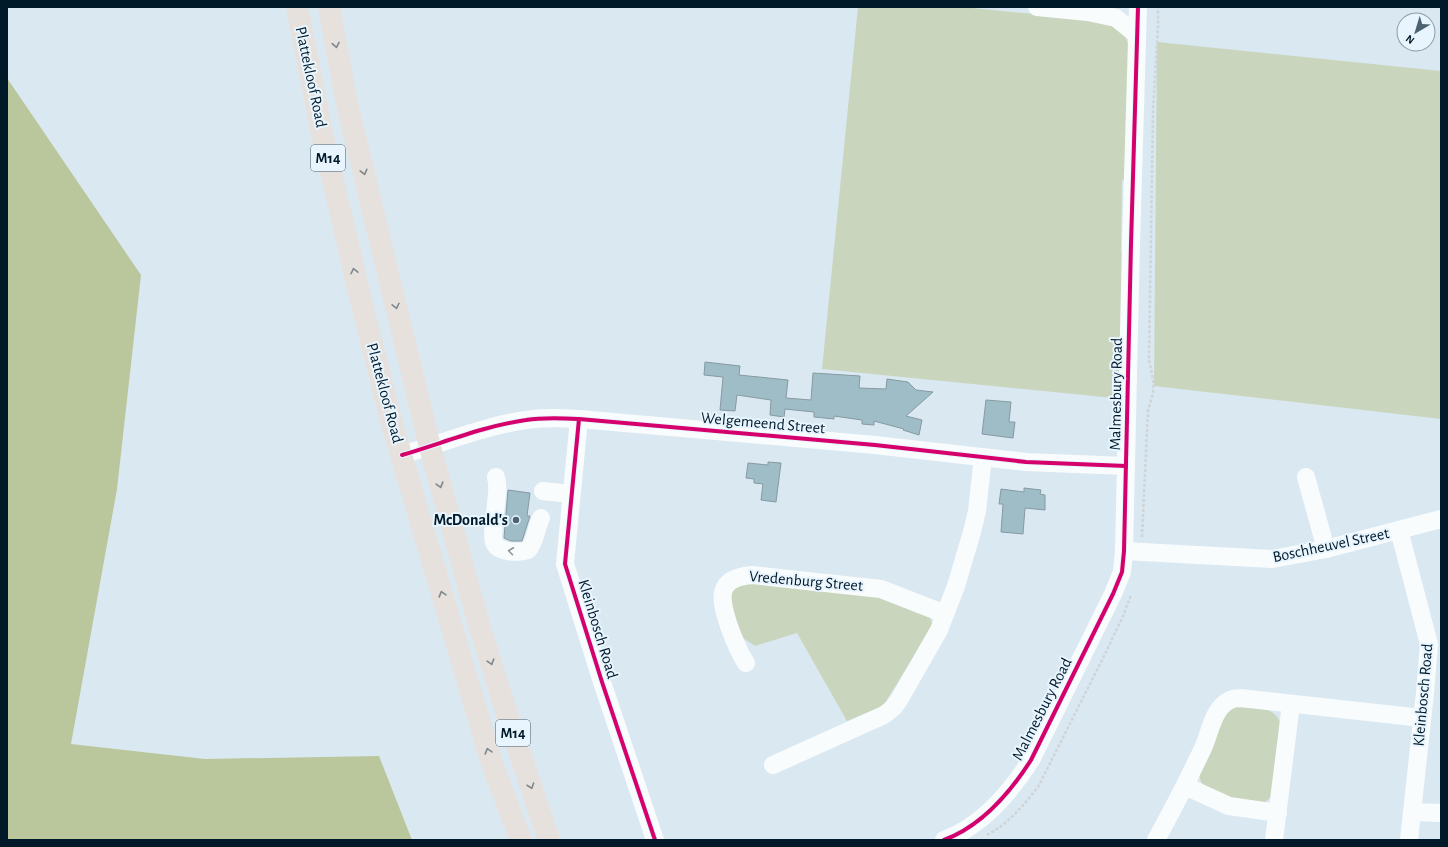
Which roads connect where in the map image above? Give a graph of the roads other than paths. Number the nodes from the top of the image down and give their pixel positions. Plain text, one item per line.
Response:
1 (297, 7) edge
2 (329, 7) edge
3 (1037, 7) edge
4 (1138, 7) edge
5 (1092, 10) edge
6 (1137, 35) junction
7 (579, 419) junction
8 (430, 447) junction
9 (402, 455) junction
10 (983, 457) junction
11 (1126, 466) junction
12 (496, 477) dead end
13 (1306, 477) dead end
14 (543, 491) dead end
15 (571, 494) junction
16 (541, 518) dead end
17 (1441, 519) edge
18 (1400, 530) junction
19 (1326, 548) junction
20 (1124, 551) junction
21 (945, 614) junction
22 (746, 663) dead end
23 (1291, 704) junction
24 (1422, 718) junction
25 (774, 765) dead end
26 (1185, 786) junction
27 (1412, 812) junction
28 (1278, 813) junction
29 (1441, 814) edge
30 (973, 834) edge
31 (521, 840) edge
32 (549, 840) edge
33 (655, 840) edge
34 (944, 840) edge
35 (1156, 840) edge
36 (1274, 840) edge
37 (1409, 840) edge

9 -> 1 main road, Plattekloof Road / M14
2 -> 8 main road, Plattekloof Road / M14
3 - 5 street
4 - 6 street, Malmesbury Road
5 - 6 street
6 - 11 street, Malmesbury Road
7 - 8 street, Welgemeend Street
7 - 10 street, Welgemeend Street
7 - 15 street, Kleinbosch Road
8 - 9 street, Welgemeend Street
8 -> 32 main road, Plattekloof Road / M14
31 -> 9 main road, Plattekloof Road / M14
10 - 11 street, Welgemeend Street
10 - 21 street
11 - 20 street, Malmesbury Road
16 -> 12 street
13 - 19 street
14 - 15 street
15 - 33 street, Kleinbosch Road
17 - 18 street, Boschheuvel Street
18 - 19 street, Boschheuvel Street
18 - 24 street, Kleinbosch Road
19 - 20 street, Boschheuvel Street
20 - 30 street, Malmesbury Road
21 - 22 street, Vredenburg Street
21 - 25 street
23 - 24 street
23 - 26 street
23 - 28 street
24 - 27 street, Kleinbosch Road
26 - 28 street
26 - 35 street
27 - 29 street
27 - 37 street, Kleinbosch Road
28 - 36 street
30 - 34 street, Malmesbury Road

